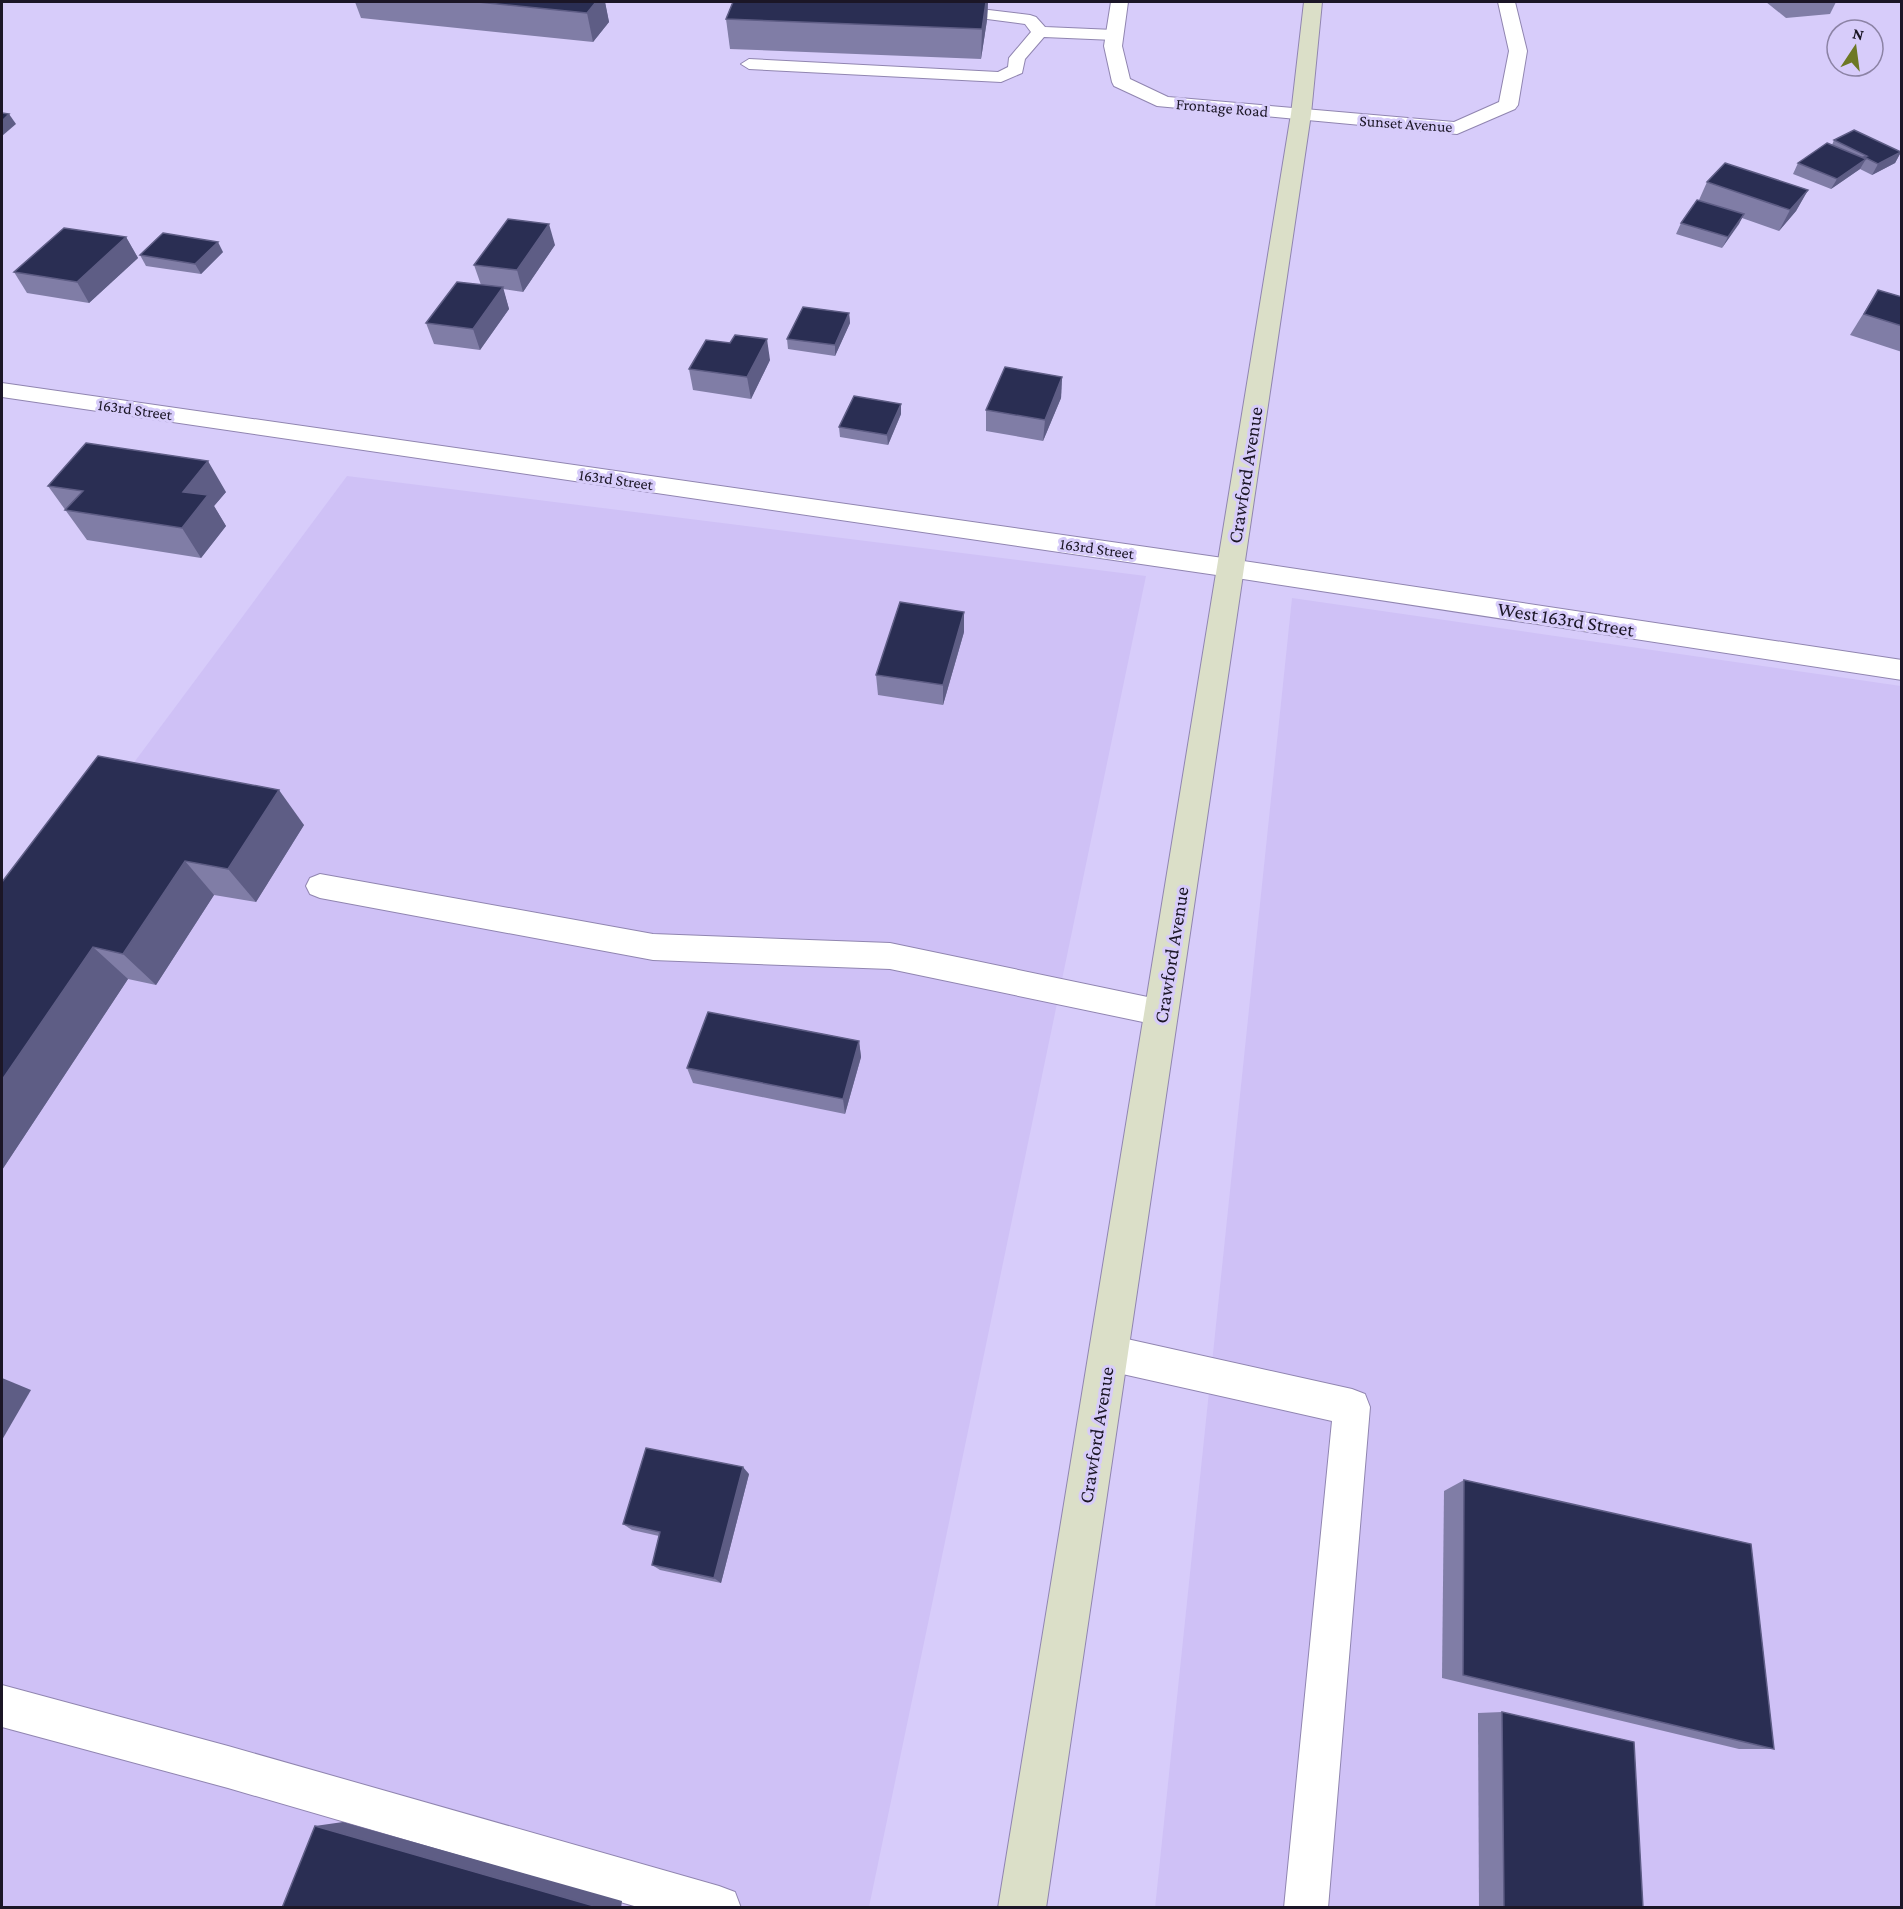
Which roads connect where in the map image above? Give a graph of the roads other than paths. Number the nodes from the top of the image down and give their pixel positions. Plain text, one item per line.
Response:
1 (1119, 2) edge
2 (1313, 2) edge
3 (1508, 2) edge
4 (950, 6) edge
5 (925, 9) edge
6 (1040, 32) junction
7 (1114, 35) junction
8 (749, 64) dead end
9 (1301, 114) junction
10 (2, 390) edge
11 (1230, 568) junction
12 (1902, 670) edge
13 (320, 886) dead end
14 (1162, 1013) junction
15 (1109, 1353) junction
16 (2, 1706) edge
17 (719, 1908) edge
18 (1023, 1908) edge
19 (1306, 1908) edge

1 - 7 street, Frontage Road
2 - 9 main road, Crawford Avenue
3 - 9 street, Sunset Avenue
4 - 5 lane
4 - 6 lane
6 - 7 lane
6 - 8 lane
7 - 9 street, Frontage Road
9 - 11 main road, Crawford Avenue
10 - 11 street, 163rd Street
11 - 12 street, West 163rd Street
11 - 14 main road, Crawford Avenue
13 - 14 lane
14 - 15 main road, Crawford Avenue
15 - 18 main road, Crawford Avenue
15 - 19 lane
16 - 17 lane

